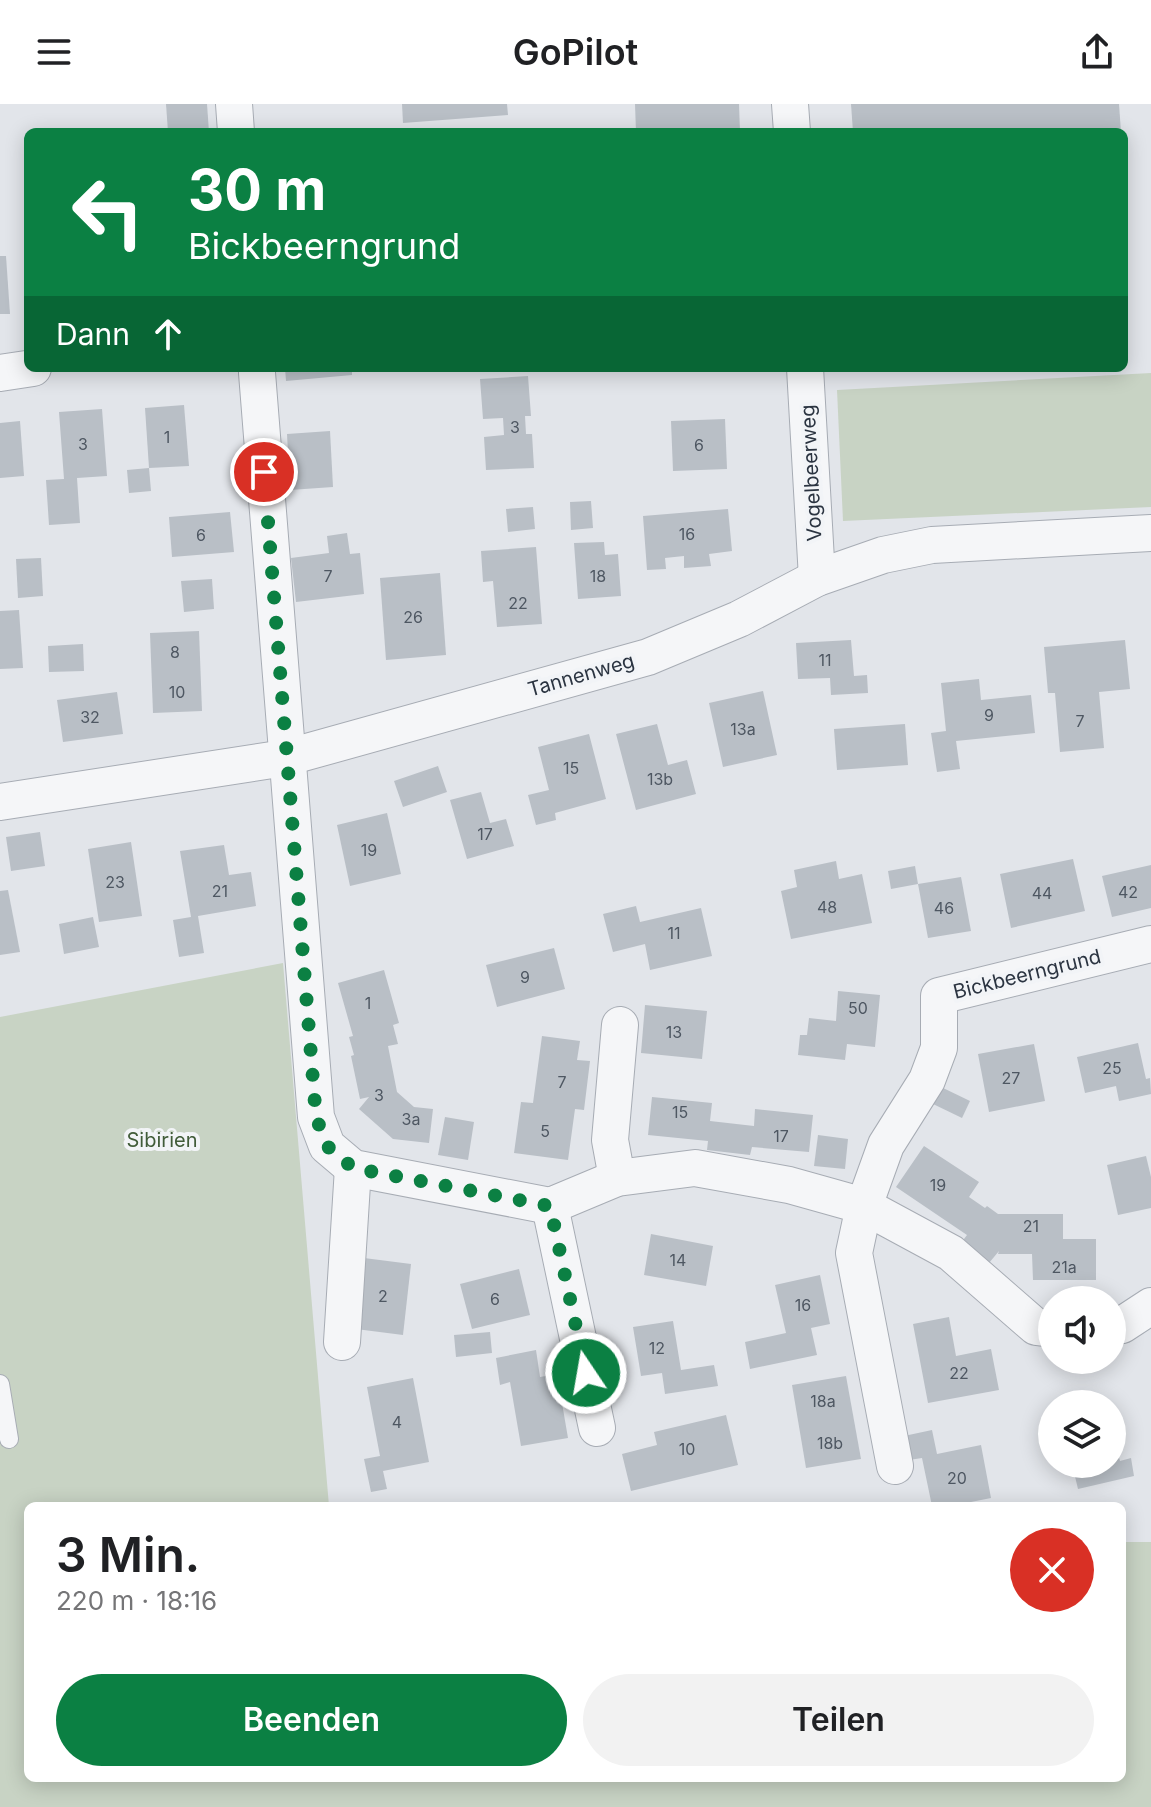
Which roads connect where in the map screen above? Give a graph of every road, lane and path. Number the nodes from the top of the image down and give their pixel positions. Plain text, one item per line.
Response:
1 (234, 104) edge
2 (790, 104) edge
3 (236, 128) edge
4 (792, 128) edge
5 (24, 369) edge
6 (805, 372) edge
7 (0, 373) edge
8 (257, 373) dead end
9 (1151, 533) edge
10 (817, 578) junction
11 (285, 758) junction
12 (0, 802) edge
13 (1151, 944) edge
14 (620, 1025) dead end
15 (353, 1168) junction
16 (617, 1178) junction
17 (550, 1206) junction
18 (864, 1206) junction
19 (1151, 1306) edge
20 (1126, 1322) edge
21 (1038, 1327) edge
22 (342, 1342) dead end
23 (0, 1384) edge
24 (597, 1428) dead end
25 (9, 1439) dead end
26 (895, 1466) dead end

1 - 3 street
2 - 4 street
5 - 7 street
6 - 10 street, Vogelbeerweg
8 - 11 street
9 - 10 street, Tannenweg
10 - 11 street, Tannenweg
11 - 12 street, Tannenweg
11 - 15 street
13 - 18 street, Bickbeerngrund
14 - 16 street
15 - 17 street
15 - 22 street
16 - 17 street
16 - 18 street
17 - 24 street
18 - 21 street
18 - 26 street, Bickbeerngrund
19 - 20 street
23 - 25 lane

